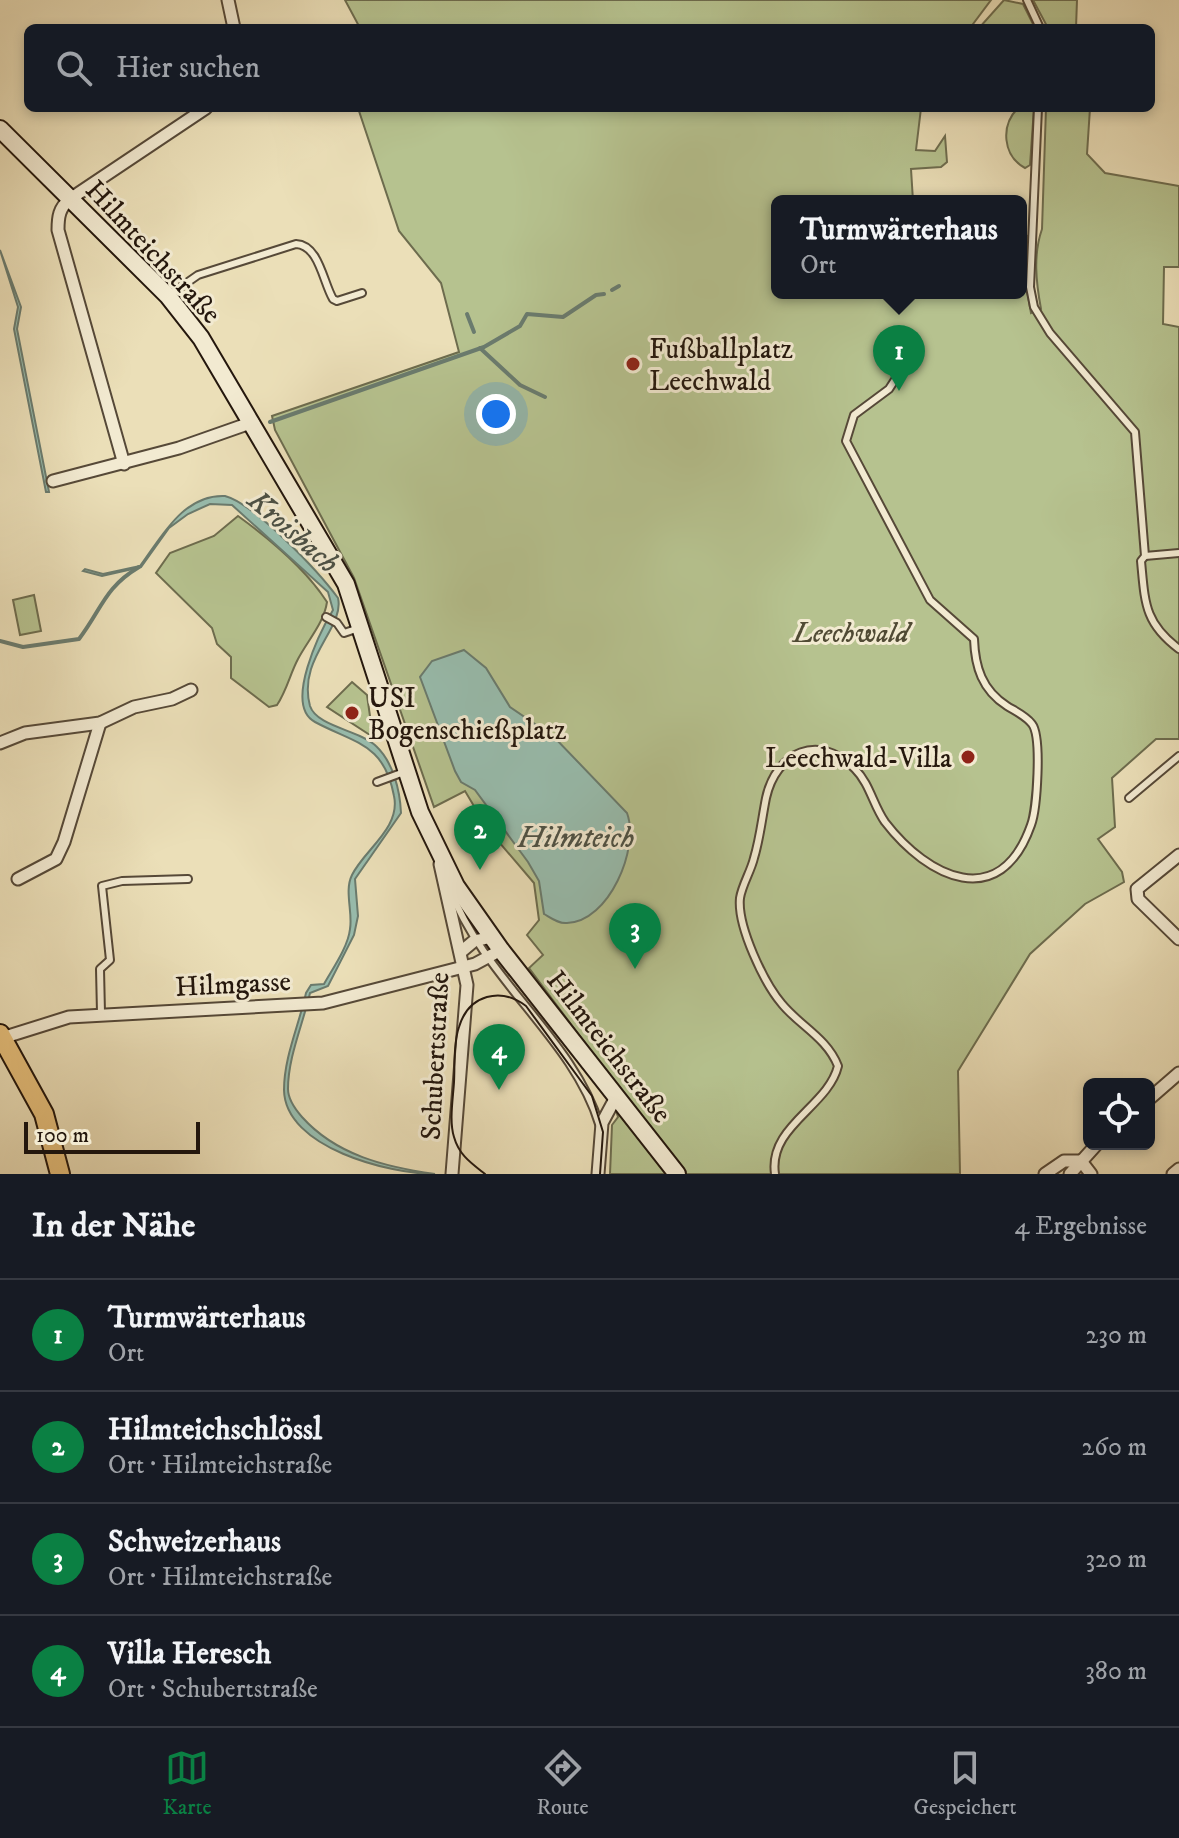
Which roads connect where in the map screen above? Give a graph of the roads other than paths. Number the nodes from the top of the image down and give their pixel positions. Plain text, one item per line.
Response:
1 (228, 0) edge
2 (1027, 0) edge
3 (234, 24) edge
4 (1038, 24) edge
5 (200, 112) edge
6 (1038, 112) edge
7 (6, 135) edge
8 (70, 199) junction
9 (362, 293) dead end
10 (168, 296) junction
11 (911, 355) dead end
12 (253, 422) junction
13 (124, 464) junction
14 (53, 481) dead end
15 (1179, 553) edge
16 (1145, 556) junction
17 (326, 617) dead end
18 (362, 627) junction
19 (1179, 649) edge
20 (191, 690) dead end
21 (100, 723) junction
22 (0, 743) edge
23 (1179, 756) edge
24 (401, 773) junction
25 (377, 782) dead end
26 (1129, 798) dead end
27 (435, 848) junction
28 (1179, 855) edge
29 (18, 879) dead end
30 (188, 879) dead end
31 (1179, 939) edge
32 (474, 941) junction
33 (497, 943) junction
34 (462, 951) junction
35 (486, 959) junction
36 (464, 966) junction
37 (101, 1013) junction
38 (1, 1036) edge
39 (1179, 1073) edge
40 (1155, 1094) edge
41 (616, 1097) junction
42 (600, 1132) junction
43 (1091, 1150) edge
44 (1081, 1161) junction
45 (452, 1169) edge
46 (1179, 1169) edge
47 (60, 1174) edge
48 (598, 1174) edge
49 (677, 1174) edge
50 (775, 1174) edge
51 (1045, 1174) edge
52 (1070, 1174) edge
53 (1091, 1174) edge
54 (1173, 1174) edge

1 - 3 street
2 - 4 lane
5 - 8 street
6 - 16 lane
7 - 8 main road, Hilmteichstraße
8 - 10 main road, Hilmteichstraße
8 - 13 street
9 - 10 lane
10 - 12 main road, Hilmteichstraße
11 - 50 lane
12 - 13 street
12 - 18 main road, Hilmteichstraße
13 - 14 street
15 - 16 lane
16 - 19 lane
17 - 18 lane
18 - 24 main road, Hilmteichstraße
20 - 21 street
21 - 22 street
21 - 29 street
23 - 26 lane
24 - 25 lane
24 - 27 main road, Hilmteichstraße
27 - 32 lane
27 - 33 main road, Hilmteichstraße
27 - 34 street, Schubertstraße
28 - 31 street
30 - 37 lane
32 - 33 street
32 - 34 street
32 - 35 lane
33 - 35 street
33 - 41 main road, Hilmteichstraße
34 - 36 street, Schubertstraße
35 - 36 street
35 - 42 lane
36 - 37 street, Hilmgasse
36 - 45 street, Schubertstraße
37 - 38 street, Hilmgasse
38 - 47 main road
39 - 40 street
41 - 42 street
41 - 49 main road, Hilmteichstraße
42 - 48 street
43 - 44 street
44 - 51 street
44 - 52 street
44 - 53 street
46 - 54 street

